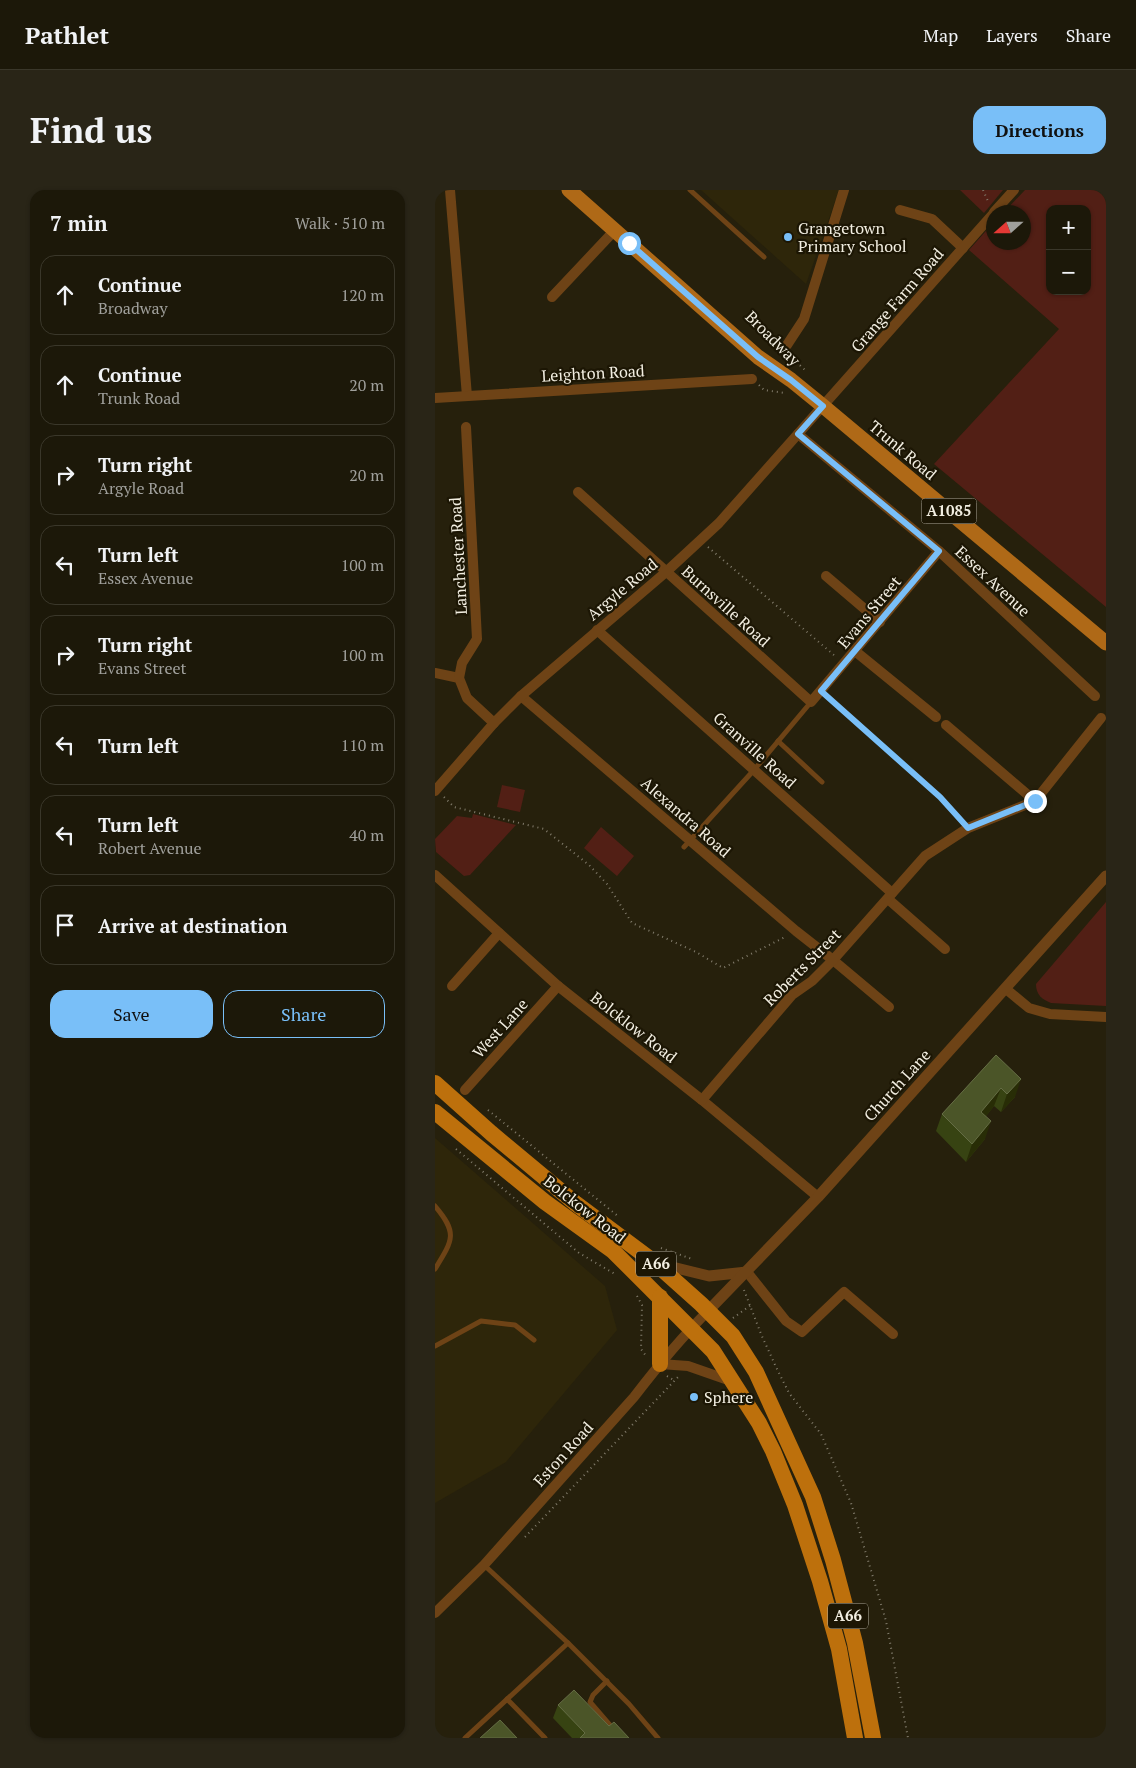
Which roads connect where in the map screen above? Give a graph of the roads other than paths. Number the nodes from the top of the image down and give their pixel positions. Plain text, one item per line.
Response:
1 (450, 190) edge
2 (569, 190) edge
3 (583, 190) edge
4 (689, 190) edge
5 (844, 190) edge
6 (1014, 190) edge
7 (1001, 205) edge
8 (900, 210) dead end
9 (986, 222) edge
10 (615, 230) junction
11 (963, 248) junction
12 (764, 257) dead end
13 (552, 297) dead end
14 (787, 344) dead end
15 (752, 379) dead end
16 (791, 380) junction
17 (467, 396) junction
18 (435, 398) edge
19 (823, 406) junction
20 (466, 426) dead end
21 (798, 434) junction
22 (578, 492) dead end
23 (939, 551) junction
24 (666, 572) junction
25 (826, 576) dead end
26 (880, 622) junction
27 (597, 630) junction
28 (1106, 643) edge
29 (855, 652) junction
30 (435, 673) edge
31 (459, 678) junction
32 (521, 696) junction
33 (1095, 696) dead end
34 (811, 702) junction
35 (937, 717) dead end
36 (1101, 718) dead end
37 (494, 723) junction
38 (946, 725) dead end
39 (778, 741) junction
40 (754, 770) junction
41 (822, 782) dead end
42 (436, 790) edge
43 (1035, 801) junction
44 (687, 844) junction
45 (435, 875) edge
46 (1106, 876) edge
47 (890, 896) junction
48 (499, 933) junction
49 (945, 949) dead end
50 (833, 960) junction
51 (452, 986) dead end
52 (558, 986) junction
53 (1006, 988) junction
54 (889, 1007) dead end
55 (1106, 1017) edge
56 (435, 1083) edge
57 (465, 1090) dead end
58 (702, 1100) junction
59 (435, 1112) edge
60 (818, 1197) junction
61 (435, 1206) edge
62 (654, 1262) junction
63 (435, 1269) edge
64 (747, 1272) junction
65 (660, 1297) junction
66 (708, 1311) junction
67 (691, 1328) junction
68 (893, 1334) dead end
69 (534, 1340) dead end
70 (435, 1346) edge
71 (660, 1364) junction
72 (732, 1381) junction
73 (484, 1564) junction
74 (435, 1613) edge
75 (567, 1643) junction
76 (607, 1681) junction
77 (507, 1699) junction
78 (465, 1738) edge
79 (545, 1738) edge
80 (621, 1738) edge
81 (658, 1738) edge
82 (855, 1738) edge
83 (873, 1738) edge

1 - 17 street
2 - 10 main road, Broadway / A1085
3 - 16 main road, Broadway / A1085
4 - 12 lane
5 - 14 street
6 - 7 street, Grange Farm Road
8 - 11 street
9 - 11 street, Grange Farm Road
10 - 13 street
10 - 16 main road, Broadway / A1085
11 - 19 street, Grange Farm Road
15 - 17 street, Leighton Road
16 - 19 main road, Trunk Road / A1085
17 - 18 street, Leighton Road
19 - 21 street, Argyle Road
19 - 28 main road, Trunk Road / A1085
20 - 31 street, Lanchester Road
21 - 23 street, Essex Avenue
21 - 24 street, Argyle Road
22 - 24 street, Burnsville Road
23 - 26 street, Evans Street
23 - 33 street, Essex Avenue
24 - 27 street, Argyle Road
24 - 34 street, Burnsville Road
25 - 26 street
26 - 29 street, Evans Street
27 - 32 street, Argyle Road
27 - 40 street, Granville Road
29 - 34 street, Evans Street
29 - 35 street
30 - 31 street
31 - 37 street
32 - 37 street, Argyle Road
32 - 44 street, Alexandra Road
34 - 39 lane
36 - 43 street
37 - 42 street, Argyle Road
38 - 43 street
39 - 40 lane
39 - 41 lane
40 - 44 lane
40 - 47 street, Granville Road
43 - 47 street, Roberts Street
44 - 50 street, Alexandra Road
45 - 48 street, Bolcklow Road
46 - 53 street, Church Lane
47 - 49 street, Granville Road
47 - 50 street, Roberts Street
48 - 51 street
48 - 52 street, Bolcklow Road
50 - 54 street, Alexandra Road
50 - 58 street, Roberts Street
52 - 57 street, West Lane
52 - 58 street, Bolcklow Road
53 - 55 street
53 - 60 street, Church Lane
56 - 62 highway, Bolckow Road / A66
58 - 60 street, Bolcklow Road
59 - 65 highway, Bolckow Road / A66
60 - 64 street, Church Lane
61 - 63 lane
62 - 64 street
62 - 66 highway, Bolckow Road / A66
64 - 66 street, Church Lane
64 - 68 street
65 - 67 highway, A66
65 - 71 highway
66 - 67 street, Eston Road
66 - 83 highway, Bolckow Road / A66
67 - 71 street, Eston Road
67 - 72 highway, A66
69 - 70 lane
71 - 72 street
71 - 73 street, Eston Road
72 - 82 highway, A66
73 - 74 street, Eston Road
73 - 75 lane
75 - 76 lane
75 - 77 lane
76 - 80 lane
76 - 81 lane
77 - 78 lane
77 - 79 lane

